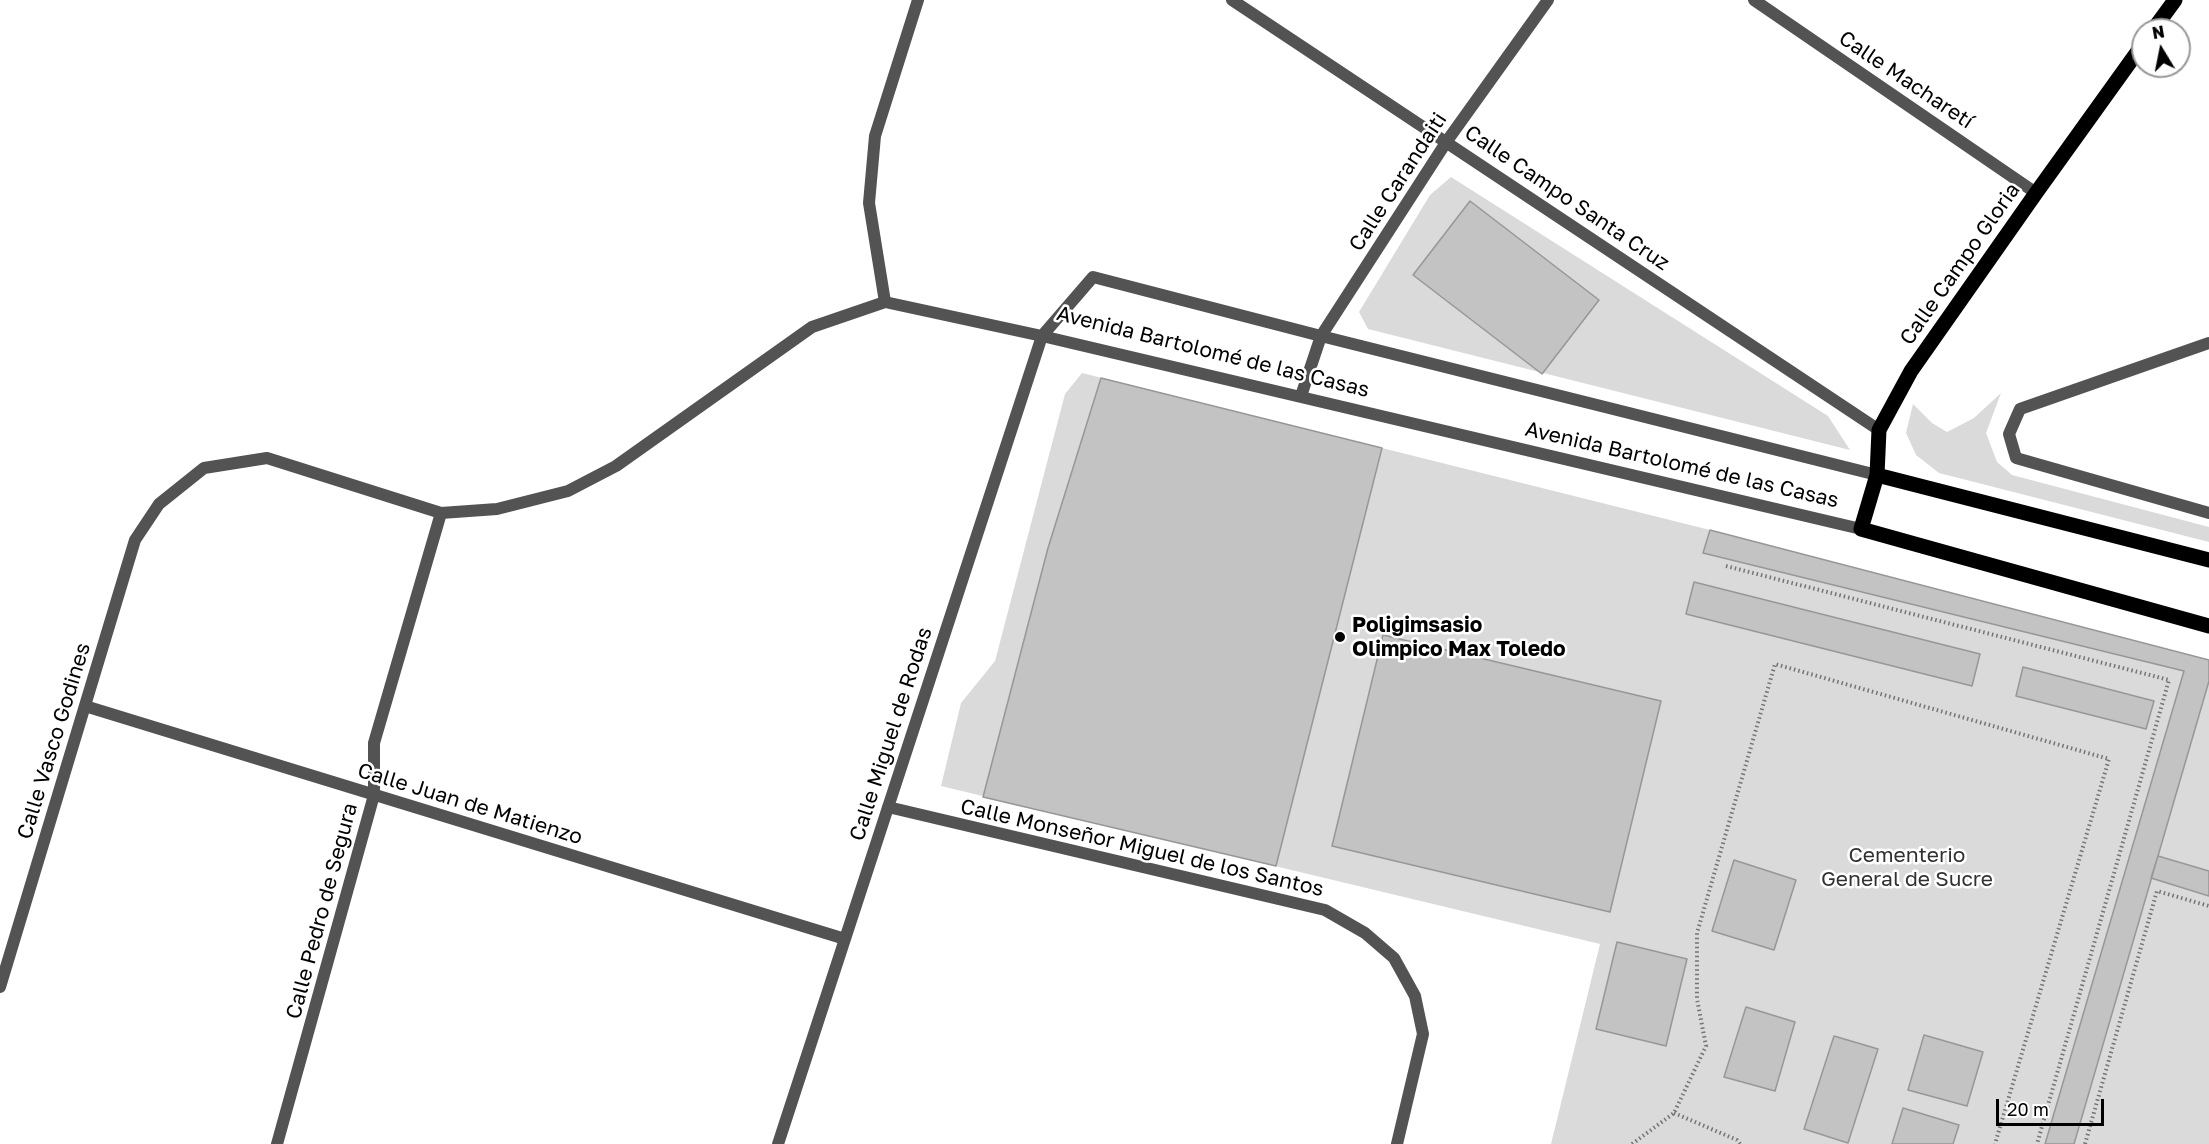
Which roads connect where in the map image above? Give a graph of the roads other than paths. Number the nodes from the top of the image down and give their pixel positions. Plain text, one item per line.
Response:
1 (918, 0) edge
2 (1232, 0) edge
3 (1548, 0) edge
4 (1754, 0) edge
5 (2175, 0) edge
6 (2162, 18) edge
7 (2131, 61) edge
8 (1447, 141) junction
9 (2036, 193) junction
10 (885, 302) junction
11 (1042, 336) junction
12 (1320, 336) junction
13 (2209, 343) edge
14 (1301, 396) junction
15 (1879, 430) junction
16 (1877, 475) junction
17 (441, 513) junction
18 (2209, 513) edge
19 (1861, 529) junction
20 (2209, 560) edge
21 (2209, 626) edge
22 (85, 706) junction
23 (374, 795) junction
24 (888, 807) junction
25 (845, 939) junction
26 (0, 987) edge
27 (277, 1144) edge
28 (778, 1144) edge
29 (1397, 1144) edge

1 - 10 street
2 - 8 street, Calle Campo Santa Cruz
3 - 8 street, Calle Carandaiti
4 - 9 street, Calle Macharetí
5 - 6 main road
7 - 9 main road, Calle Campo Gloria
8 - 12 street, Calle Carandaiti
8 - 15 street, Calle Campo Santa Cruz
9 - 15 main road, Calle Campo Gloria
10 - 11 street
10 - 17 street
11 - 12 street, Avenida Bartolomé de las Casas
11 - 14 street, Avenida Bartolomé de las Casas
11 - 24 street, Calle Miguel de Rodas
12 - 14 street, Calle Carandaiti
12 - 16 street, Avenida Bartolomé de las Casas
13 - 18 street
14 - 19 street, Avenida Bartolomé de las Casas
15 - 16 main road, Calle Campo Gloria
16 - 19 main road, Calle Campo Gloria
16 - 20 main road, Avenida Bartolomé de las Casas
17 - 22 street, Calle Vasco Godines
17 - 23 street, Calle Pedro de Segura
19 - 21 main road, Avenida Bartolomé de las Casas
22 - 23 street, Calle Juan de Matienzo
22 - 26 street, Calle Vasco Godines
23 - 25 street, Calle Juan de Matienzo
23 - 27 street, Calle Pedro de Segura
24 - 25 street, Calle Miguel de Rodas
24 - 29 street, Calle Monseñor Miguel de los Santos
25 - 28 street, Calle Miguel de Rodas

